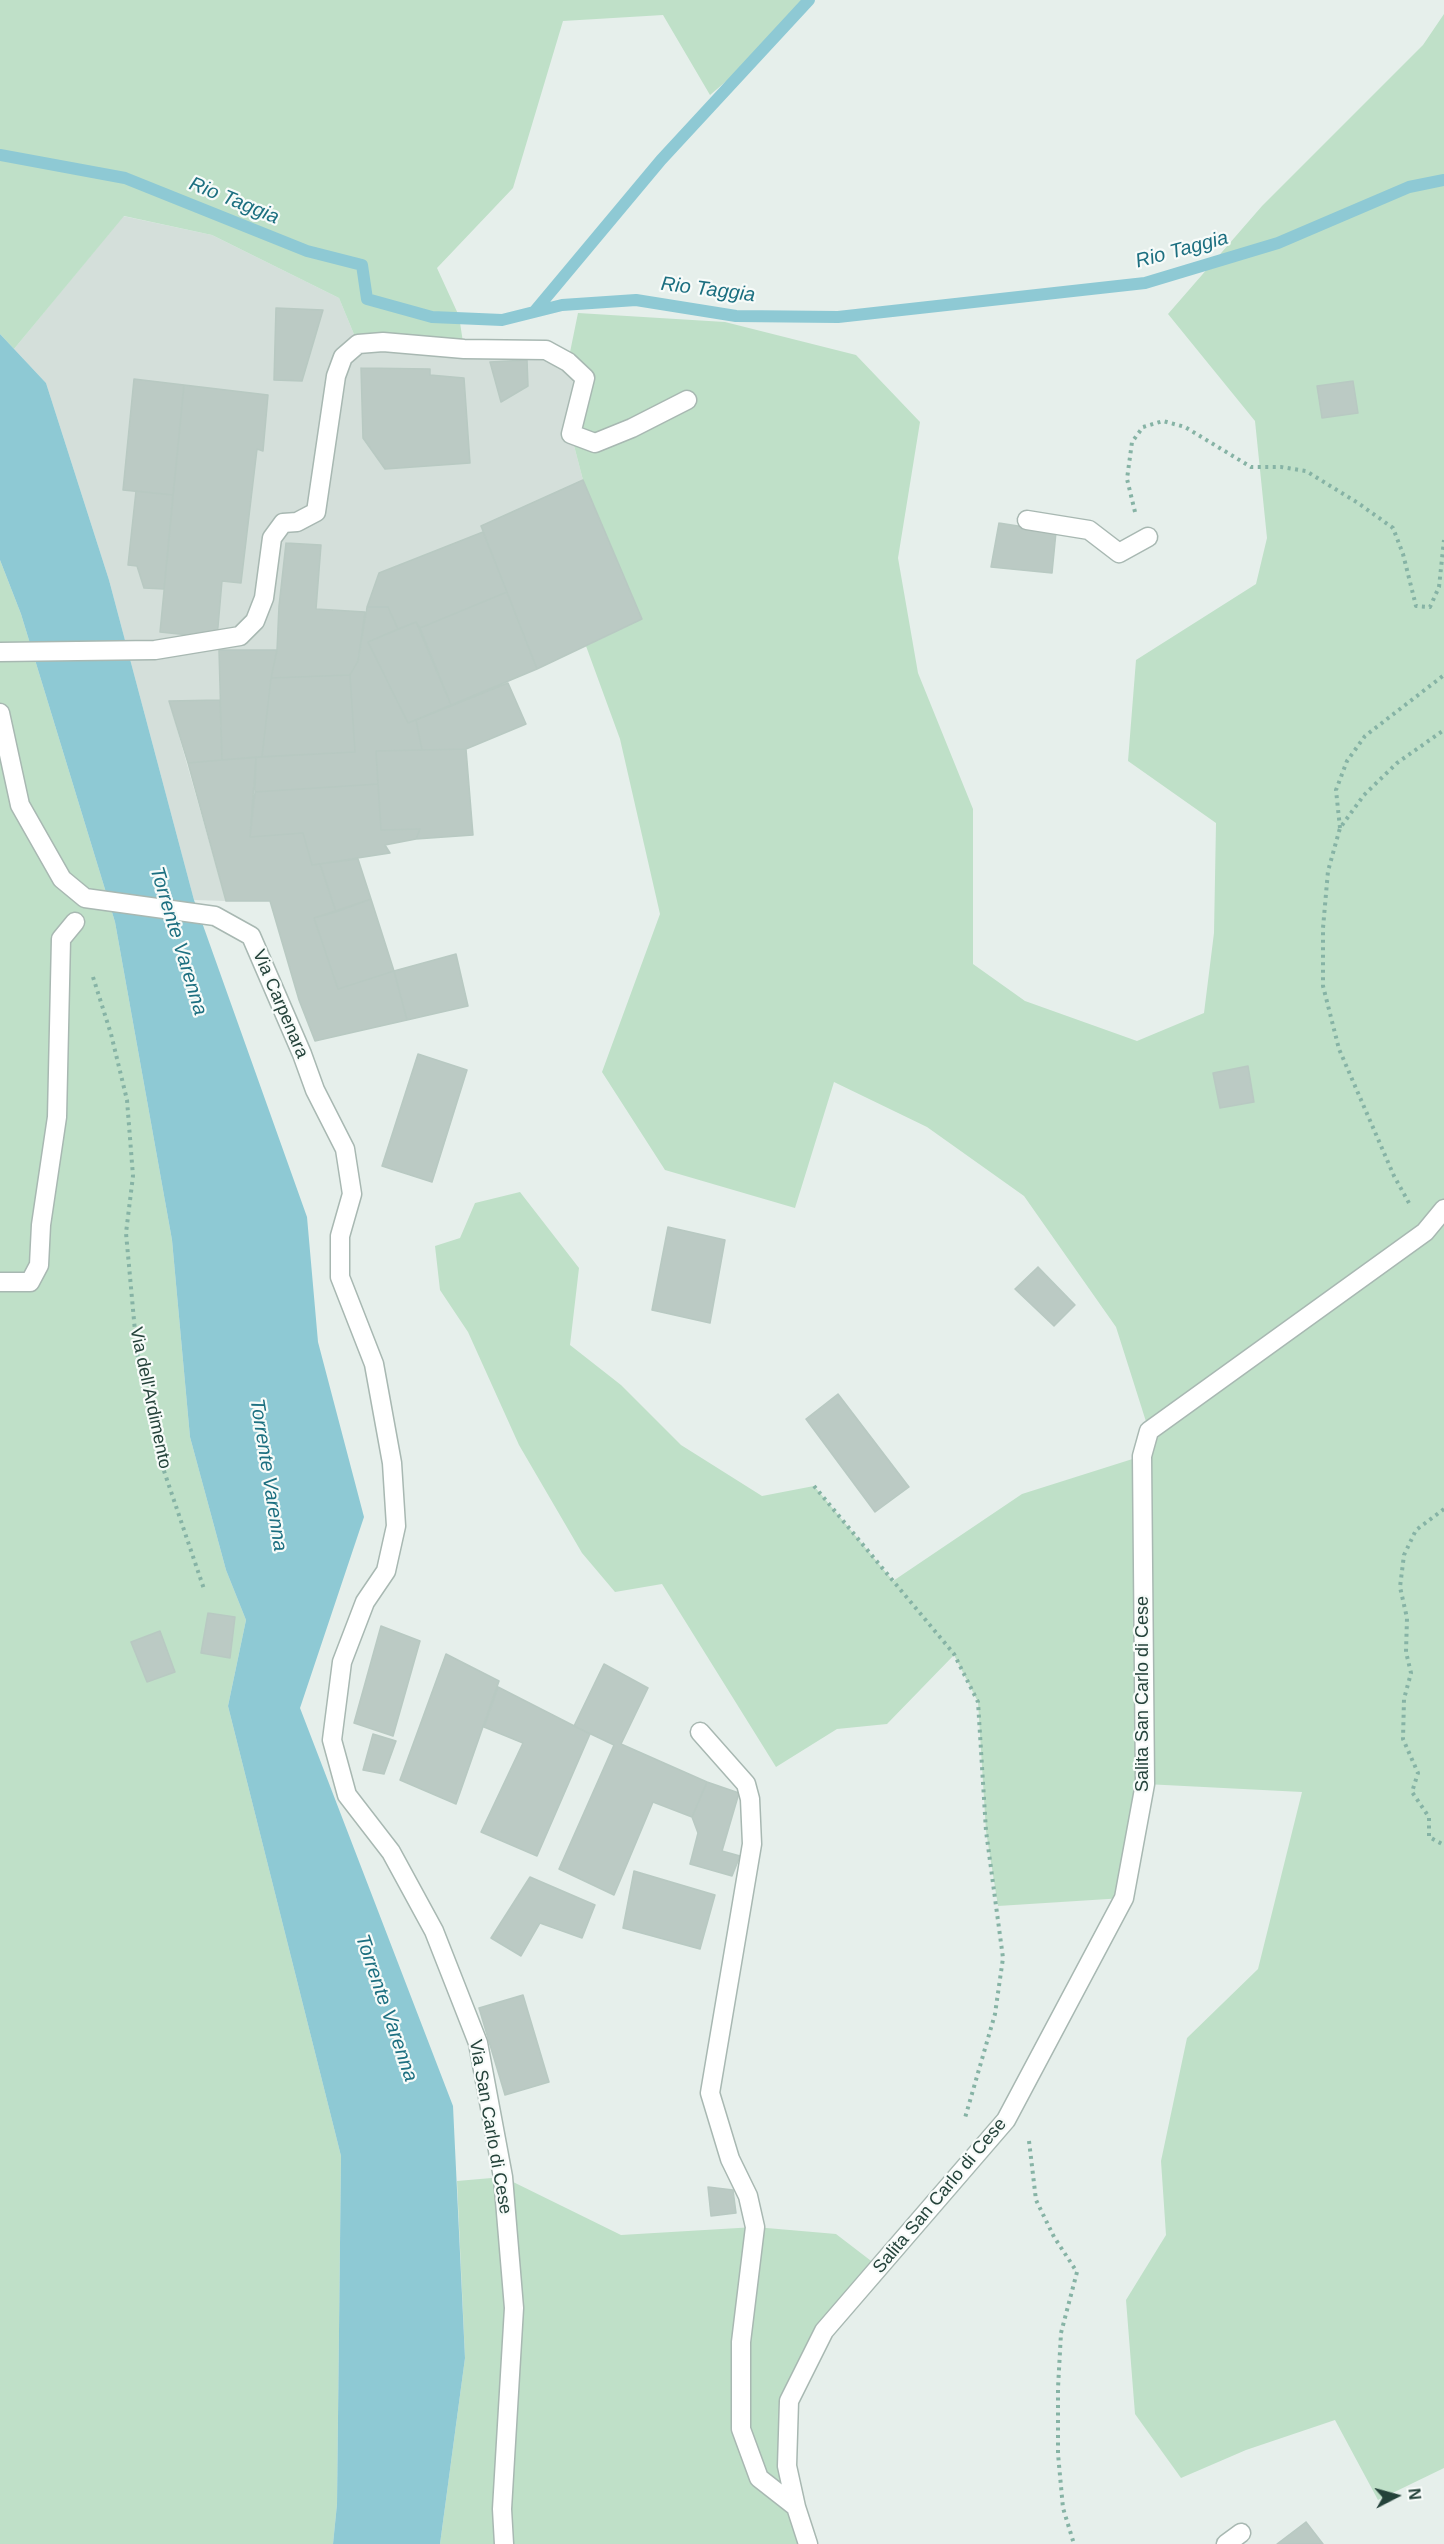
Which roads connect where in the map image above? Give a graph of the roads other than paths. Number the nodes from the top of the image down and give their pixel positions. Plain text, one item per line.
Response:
1 (687, 400) dead end
2 (1027, 520) dead end
3 (1148, 537) road end
4 (8, 652) edge
5 (0, 713) edge
6 (75, 922) dead end
7 (1444, 1209) edge
8 (0, 1282) edge
9 (374, 1364) joint
10 (700, 1732) dead end
11 (796, 2507) junction
12 (1241, 2533) dead end
13 (504, 2544) edge
14 (808, 2544) edge
15 (1226, 2544) edge

1 - 4 street
2 - 3 street
5 - 9 street, Via Carpenara
6 - 8 street
7 - 11 street, Salita San Carlo di Cese
9 - 13 street, Via San Carlo di Cese
10 - 11 street
11 - 14 street, Salita San Carlo di Cese
12 - 15 street

